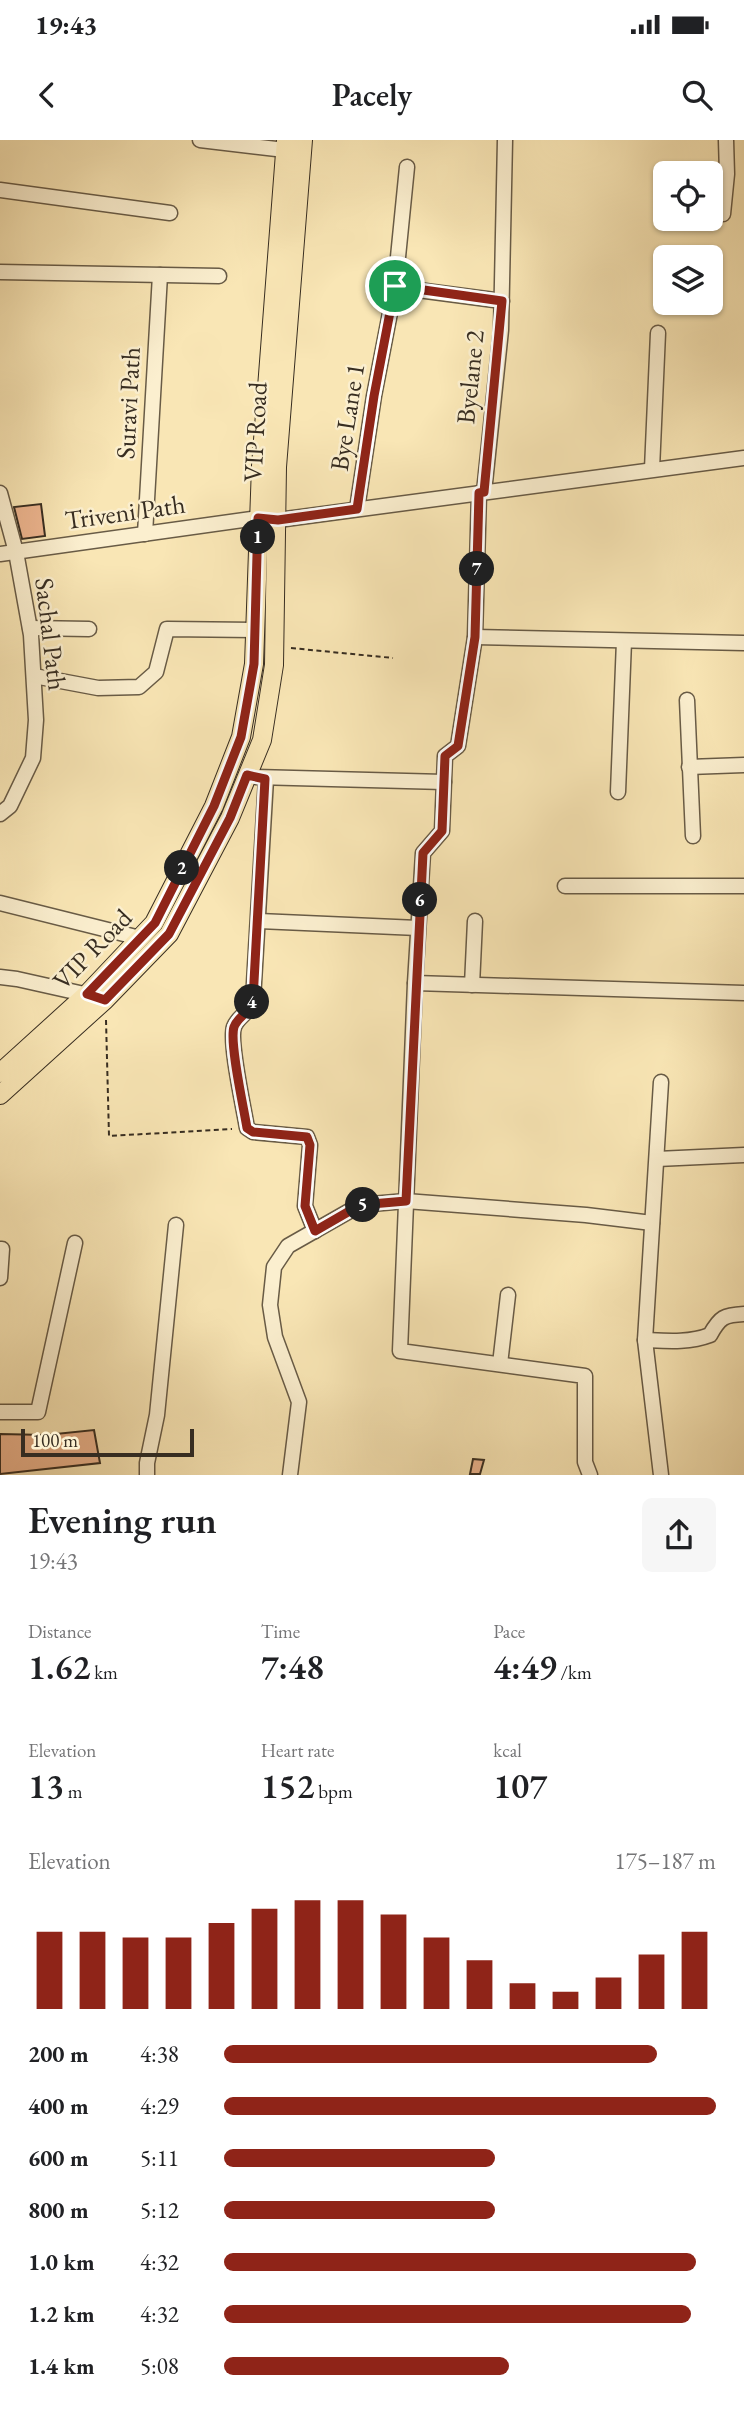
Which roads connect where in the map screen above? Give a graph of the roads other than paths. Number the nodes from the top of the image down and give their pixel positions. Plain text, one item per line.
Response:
1 (200, 140) edge
2 (303, 140) edge
3 (505, 140) edge
4 (726, 140) edge
5 (286, 145) edge
6 (407, 167) dead end
7 (0, 190) edge
8 (170, 213) dead end
9 (723, 214) dead end
10 (0, 272) edge
11 (160, 275) junction
12 (219, 276) dead end
13 (395, 286) junction
14 (502, 301) junction
15 (658, 333) dead end
16 (744, 457) edge
17 (652, 469) junction
18 (0, 493) edge
19 (482, 493) junction
20 (357, 509) junction
21 (258, 518) junction
22 (278, 520) junction
23 (145, 534) junction
24 (16, 552) junction
25 (0, 554) edge
26 (30, 628) junction
27 (89, 629) dead end
28 (255, 630) junction
29 (475, 637) junction
30 (624, 641) junction
31 (744, 643) edge
32 (34, 676) junction
33 (687, 700) dead end
34 (744, 765) edge
35 (689, 767) junction
36 (247, 775) junction
37 (265, 779) junction
38 (444, 782) junction
39 (618, 792) dead end
40 (0, 814) edge
41 (693, 836) dead end
42 (565, 886) dead end
43 (744, 886) edge
44 (0, 903) edge
45 (259, 921) junction
46 (475, 921) dead end
47 (418, 928) junction
48 (140, 938) junction
49 (0, 978) edge
50 (415, 983) junction
51 (472, 985) junction
52 (744, 993) edge
53 (87, 994) junction
54 (105, 1000) junction
55 (0, 1073) edge
56 (661, 1082) dead end
57 (0, 1095) edge
58 (744, 1155) edge
59 (657, 1160) junction
60 (406, 1201) junction
61 (653, 1223) junction
62 (176, 1225) dead end
63 (315, 1231) junction
64 (75, 1243) dead end
65 (0, 1249) edge
66 (0, 1278) edge
67 (509, 1294) dead end
68 (744, 1314) edge
69 (645, 1340) junction
70 (500, 1364) junction
71 (0, 1412) edge
72 (147, 1475) edge
73 (290, 1475) edge
74 (590, 1475) edge
75 (662, 1475) edge

1 - 5 street
2 - 22 main road, VIP Road
3 - 14 street, Byelane 2
4 - 9 street
5 - 21 main road, VIP Road
6 - 13 street, Bye Lane 1
7 - 8 street
10 - 11 street
11 - 12 street
11 - 23 street, Suravi Path
13 - 14 street
13 - 20 street, Bye Lane 1
14 - 19 street, Byelane 2
15 - 17 street
16 - 17 street, Triveni Path
17 - 19 street, Triveni Path
18 - 24 street, Sachal Path
19 - 20 street, Triveni Path
19 - 29 street, Byelane 2
20 - 22 street, Triveni Path
21 - 22 street, Triveni Path
21 - 23 street, Triveni Path
21 - 28 main road, VIP Road
22 - 36 main road, VIP Road
23 - 24 street, Triveni Path
24 - 25 street, Triveni Path
24 - 26 street, Sachal Path
26 - 27 street
26 - 32 street, Sachal Path
28 - 32 street
28 - 48 main road, VIP Road
29 - 30 street
29 - 38 street, Byelane 2
30 - 31 street
30 - 39 street
32 - 40 street, Sachal Path
33 - 35 street
34 - 35 street
35 - 41 street
36 - 37 street
36 - 54 main road, VIP Road
37 - 38 street
37 - 45 street
38 - 47 street
42 - 43 street
44 - 48 street
45 - 47 street
45 - 63 street
46 - 51 street
47 - 50 street
48 - 53 main road, VIP Road
49 - 53 street
50 - 51 street
50 - 60 street
51 - 52 street
53 - 54 street
53 - 55 main road, VIP Road
54 - 57 main road, VIP Road
56 - 59 street
58 - 59 street
59 - 61 street
60 - 61 street
60 - 63 street
60 - 70 street
61 - 69 street
62 - 72 street
63 - 73 street
64 - 71 street
65 - 66 street
67 - 70 street
68 - 69 street
69 - 75 street
70 - 74 street

